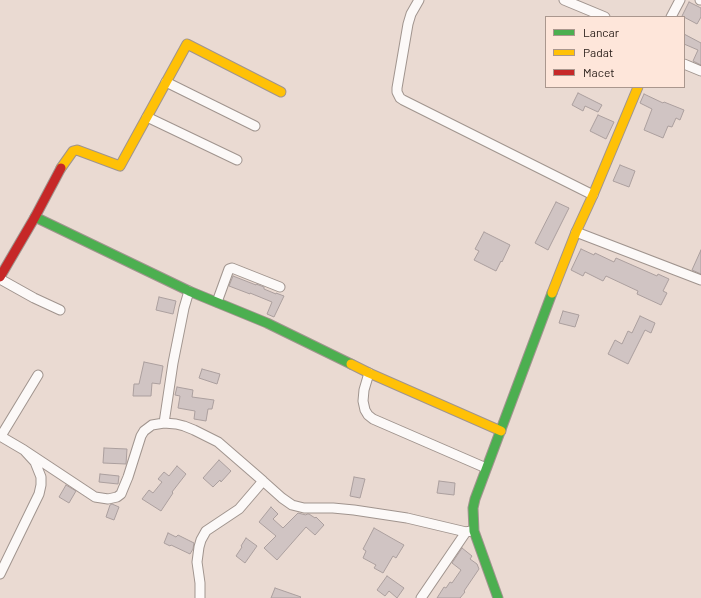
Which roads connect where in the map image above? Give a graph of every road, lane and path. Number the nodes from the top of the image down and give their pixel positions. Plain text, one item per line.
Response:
1 (419, 0) edge
2 (564, 0) edge
3 (680, 0) edge
4 (603, 16) edge
5 (672, 16) edge
6 (685, 64) edge
7 (701, 71) edge
8 (166, 82) junction
9 (638, 88) edge
10 (281, 92) dead end
11 (147, 117) junction
12 (254, 126) dead end
13 (237, 160) dead end
14 (593, 195) junction
15 (35, 217) junction
16 (576, 232) junction
17 (0, 278) edge
18 (701, 280) edge
19 (280, 287) dead end
20 (190, 291) junction
21 (217, 302) junction
22 (60, 310) dead end
23 (369, 373) junction
24 (38, 375) dead end
25 (164, 423) junction
26 (500, 431) junction
27 (0, 436) edge
28 (24, 450) junction
29 (486, 468) junction
30 (263, 481) junction
31 (470, 531) junction
32 (0, 574) edge
33 (497, 597) edge
34 (200, 598) edge
35 (421, 598) edge

1 - 14 street
2 - 4 street
3 - 5 street
6 - 7 street
8 - 10 street
8 - 11 street
8 - 12 street
9 - 14 street
11 - 13 street
11 - 15 street
14 - 16 street
15 - 17 street
15 - 20 street
16 - 18 street
16 - 26 street
17 - 22 street
19 - 21 street
20 - 21 street
20 - 25 street
21 - 23 street
23 - 26 street
23 - 29 street
24 - 27 street
25 - 28 street
25 - 30 street
26 - 29 street
27 - 28 street
28 - 32 street
29 - 31 street
30 - 31 street
30 - 34 street
31 - 33 street
31 - 35 street

